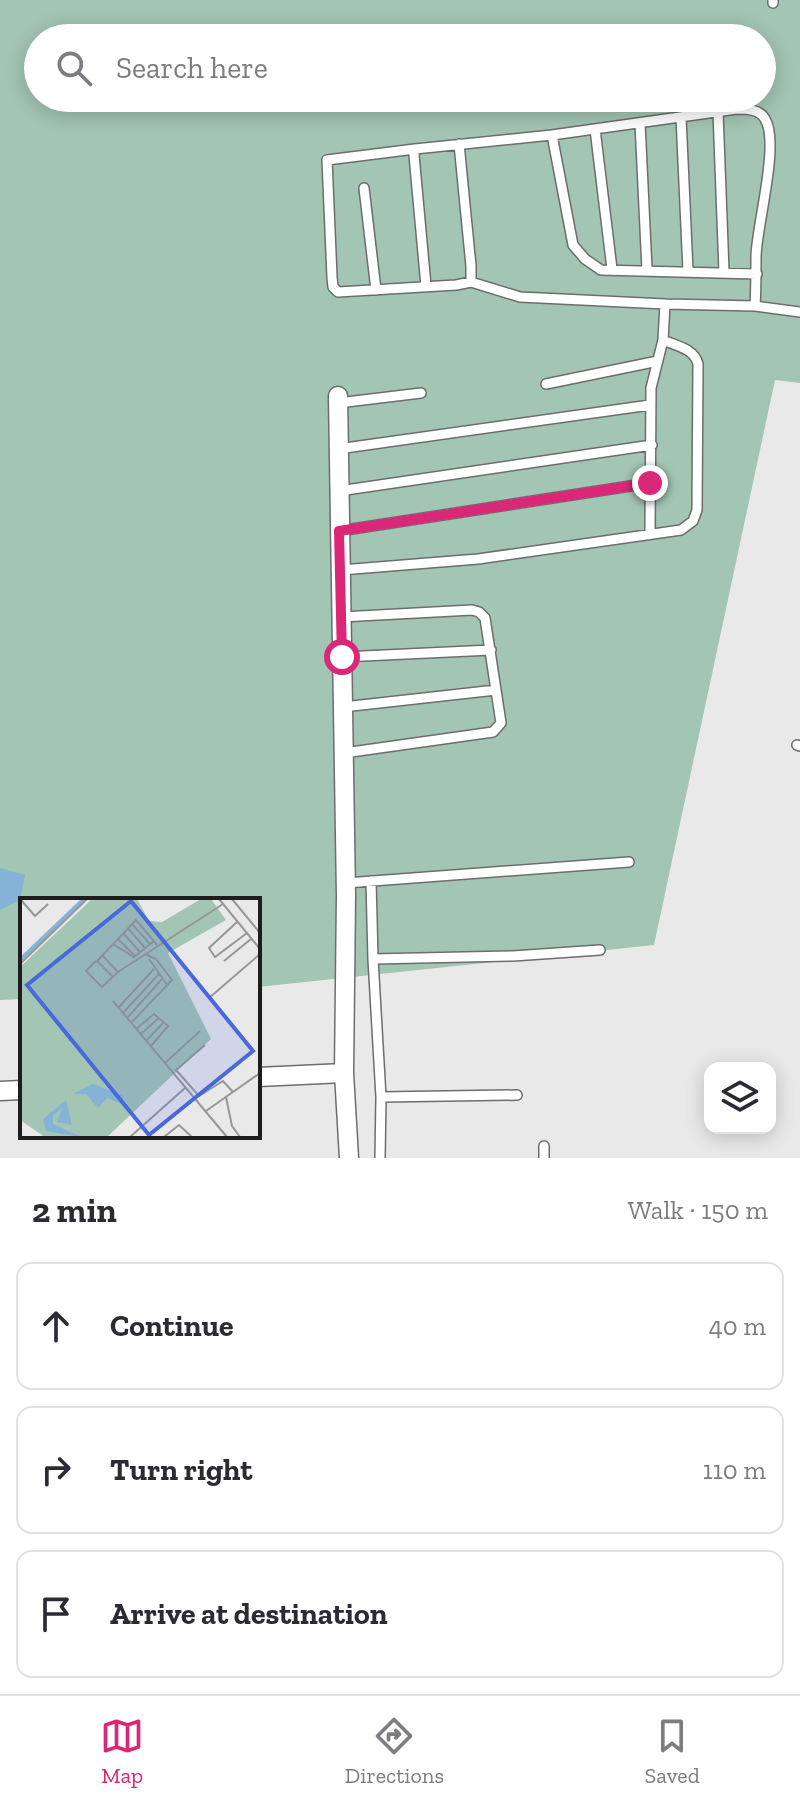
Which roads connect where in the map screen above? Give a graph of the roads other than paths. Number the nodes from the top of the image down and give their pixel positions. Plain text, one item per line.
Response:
1 (718, 112) joint
2 (758, 112) edge
3 (681, 117) junction
4 (640, 123) junction
5 (595, 129) junction
6 (552, 135) junction
7 (459, 144) junction
8 (415, 149) junction
9 (364, 188) dead end
10 (612, 269) junction
11 (647, 270) junction
12 (688, 271) junction
13 (724, 272) junction
14 (757, 274) junction
15 (471, 282) junction
16 (426, 286) junction
17 (376, 290) junction
18 (665, 304) junction
19 (755, 306) junction
20 (800, 312) edge
21 (663, 340) junction
22 (658, 361) junction
23 (546, 384) dead end
24 (421, 393) dead end
25 (338, 400) joint
26 (650, 405) junction
27 (652, 445) junction
28 (338, 449) junction
29 (650, 483) junction
30 (339, 491) junction
31 (339, 531) junction
32 (650, 534) junction
33 (340, 570) junction
34 (341, 617) junction
35 (491, 650) junction
36 (342, 657) junction
37 (496, 690) junction
38 (343, 707) junction
39 (343, 753) junction
40 (629, 862) dead end
41 (371, 881) junction
42 (346, 883) junction
43 (600, 950) dead end
44 (373, 959) junction
45 (344, 1073) junction
46 (260, 1077) edge
47 (20, 1090) edge
48 (0, 1091) edge
49 (517, 1095) dead end
50 (381, 1097) junction
51 (544, 1146) dead end
52 (349, 1158) edge
53 (380, 1158) edge
54 (544, 1158) edge

1 - 3 lane
1 - 13 lane
2 - 14 lane
3 - 4 lane
3 - 12 lane
4 - 5 lane
4 - 11 lane
5 - 6 lane
5 - 10 lane
6 - 7 lane
6 - 10 lane
7 - 8 lane
7 - 15 lane
8 - 16 lane
8 - 17 lane
9 - 17 lane
10 - 11 lane
11 - 12 lane
12 - 13 lane
13 - 14 lane
14 - 19 lane
15 - 16 lane
15 - 18 lane
16 - 17 lane
18 - 19 lane
18 - 21 lane
19 - 20 lane
21 - 22 lane
21 - 32 lane
22 - 23 lane
22 - 26 lane
24 - 25 lane
25 - 28 street
26 - 27 lane
26 - 28 lane
27 - 29 lane
27 - 30 lane
28 - 30 street
29 - 31 lane
29 - 32 lane
30 - 31 street
31 - 33 street
32 - 33 lane
33 - 34 street
34 - 35 lane
34 - 36 street
35 - 36 lane
35 - 37 lane
36 - 38 street
37 - 38 lane
37 - 39 lane
38 - 39 street
39 - 42 street
40 - 41 lane
41 - 42 lane
41 - 44 lane
42 - 45 street
43 - 44 lane
44 - 50 lane
45 - 46 street
45 - 52 street
47 - 48 street
49 - 50 lane
50 - 53 lane
51 - 54 lane

